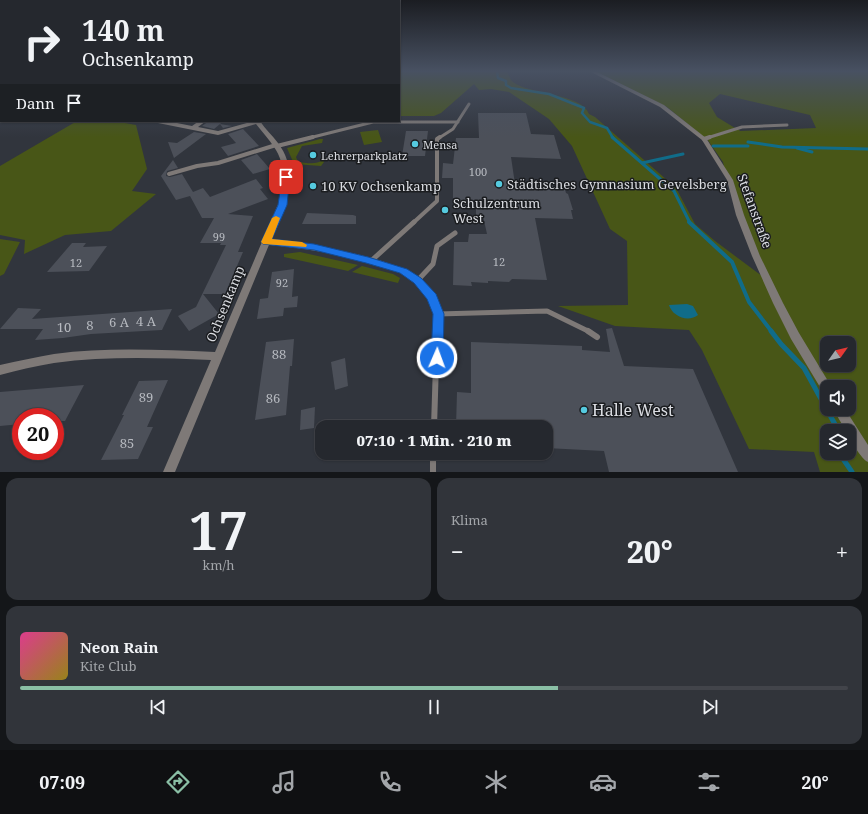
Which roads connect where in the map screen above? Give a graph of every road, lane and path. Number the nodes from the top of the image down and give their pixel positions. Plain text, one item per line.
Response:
1 (636, 93) edge
2 (469, 104) dead end
3 (163, 122) edge
4 (202, 122) edge
5 (258, 122) edge
6 (458, 122) junction
7 (787, 125) dead end
8 (193, 128) junction
9 (704, 139) junction
10 (277, 146) junction
11 (169, 174) dead end
12 (455, 234) dead end
13 (266, 242) junction
14 (371, 261) junction
15 (418, 280) junction
16 (438, 314) junction
17 (597, 337) dead end
18 (218, 356) junction
19 (0, 370) edge
20 (822, 380) edge
21 (843, 416) edge
22 (434, 420) edge
23 (868, 456) edge
24 (434, 460) edge
25 (169, 472) edge
26 (433, 472) edge

1 - 9 street, Stefanstraße
2 - 6 lane
3 - 8 street, Ochsenkamp
4 - 8 street
5 - 8 street, Ochsenkamp
5 - 10 street, Ochsenkamp
6 - 10 lane
6 - 14 lane
7 - 9 lane
9 - 20 street, Stefanstraße
10 - 11 lane
10 - 13 street, Ochsenkamp
12 - 15 lane
13 - 14 lane
13 - 18 street, Ochsenkamp
14 - 15 lane
15 - 16 lane
16 - 17 lane
16 - 22 lane
18 - 19 street
18 - 25 street, Ochsenkamp
21 - 23 street
24 - 26 lane

